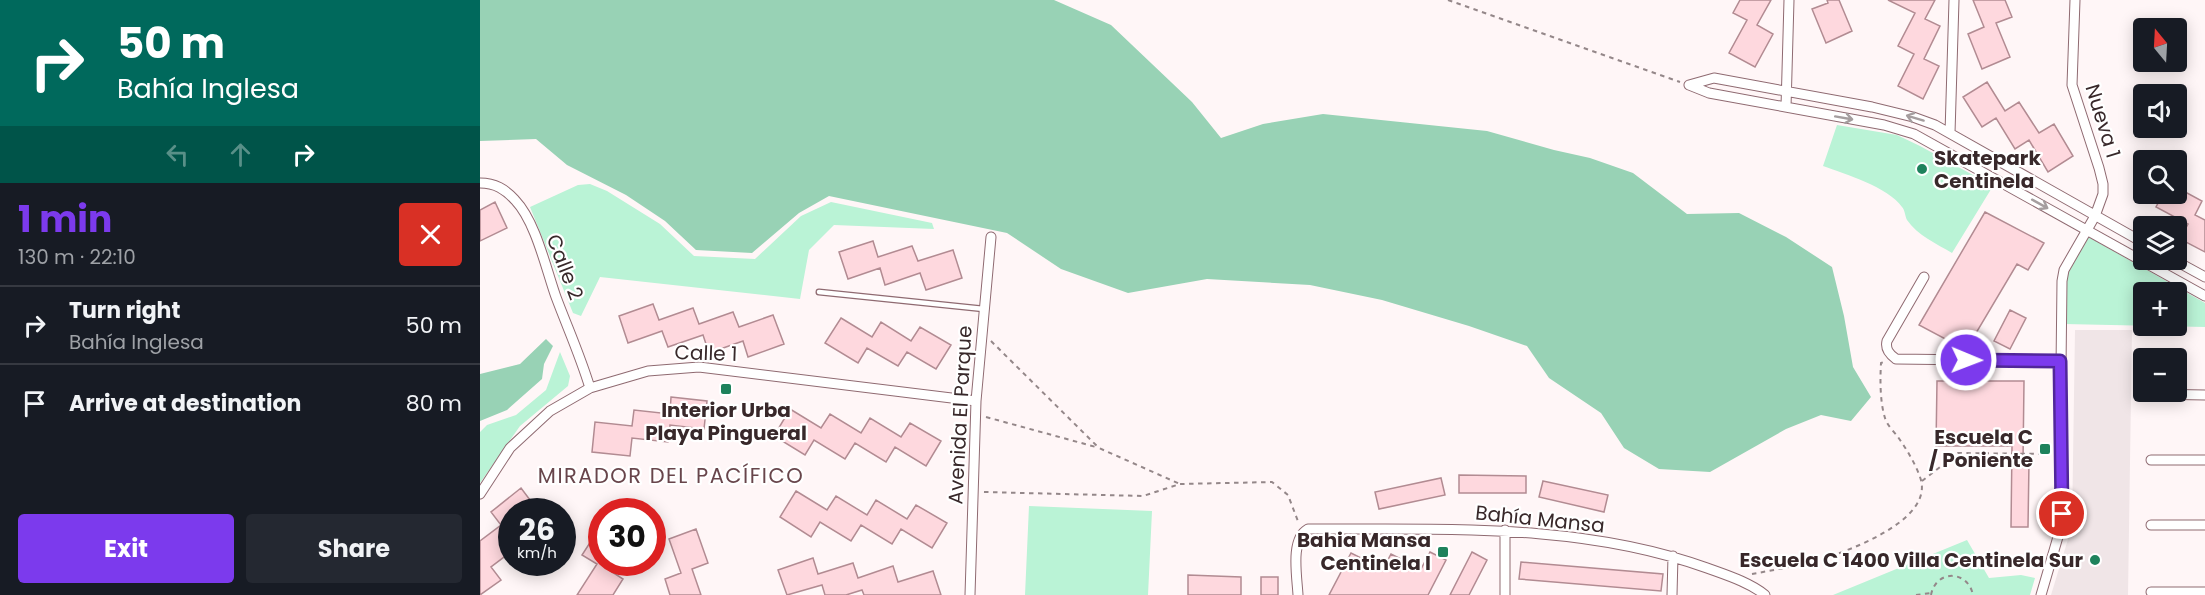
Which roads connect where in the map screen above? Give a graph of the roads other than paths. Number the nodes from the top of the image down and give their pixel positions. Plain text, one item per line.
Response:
1 (1789, 0) edge
2 (1954, 0) edge
3 (2075, 0) edge
4 (1787, 92) junction
5 (1786, 107) junction
6 (1950, 133) junction
7 (480, 183) edge
8 (2095, 216) junction
9 (2087, 230) junction
10 (991, 237) dead end
11 (2133, 237) edge
12 (2187, 267) edge
13 (1924, 277) dead end
14 (2205, 277) edge
15 (819, 292) dead end
16 (2205, 296) edge
17 (984, 309) junction
18 (2060, 361) junction
19 (590, 388) junction
20 (2187, 395) edge
21 (2205, 395) edge
22 (976, 401) junction
23 (2151, 460) dead end
24 (2205, 460) edge
25 (480, 494) edge
26 (2151, 525) dead end
27 (2205, 525) edge
28 (1505, 530) junction
29 (1673, 556) junction
30 (2151, 591) dead end
31 (2205, 592) edge
32 (970, 595) edge
33 (1298, 595) edge
34 (1505, 595) edge
35 (1672, 595) edge
36 (1765, 595) edge
37 (2041, 595) edge

1 - 4 street
2 - 6 street
3 - 8 street, Nueva 1
4 - 5 street
4 - 5 street
6 -> 4 street
5 -> 9 street
6 - 8 street
7 - 19 street, Calle 2
8 - 9 street, Nueva 1
8 - 11 street
9 - 16 street
9 - 18 street, Nueva 1
10 - 17 street, Avenida El Parque
12 - 14 street
13 - 18 street
15 - 17 lane
17 - 22 street, Avenida El Parque
18 - 37 street, Nueva 1
19 - 22 street, Calle 1
19 - 25 street, Calle 1
20 - 21 street
22 - 32 street, Avenida El Parque
23 - 24 street
26 - 27 street
28 - 29 street, Bahía Mansa
28 - 33 street, Bahía Mansa
28 - 34 street
29 - 35 street
29 - 36 street, Bahía Mansa
30 - 31 street

